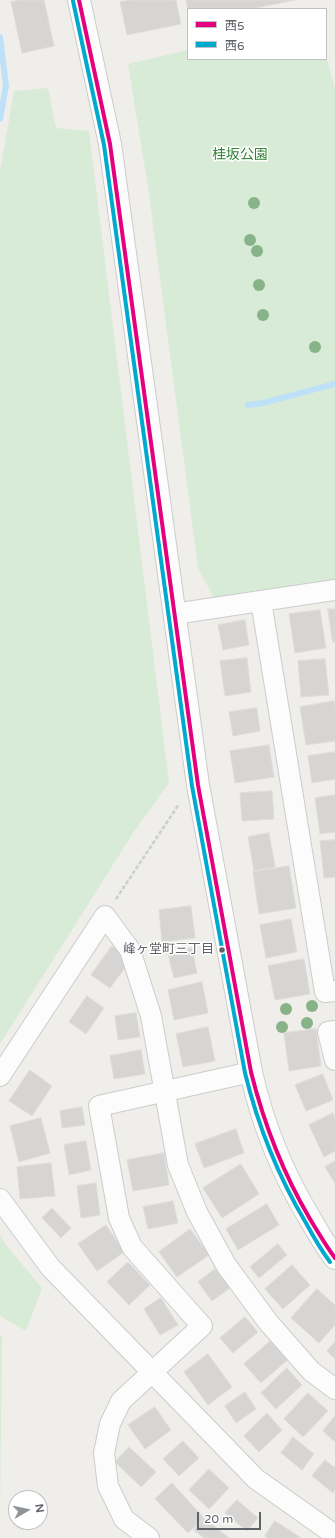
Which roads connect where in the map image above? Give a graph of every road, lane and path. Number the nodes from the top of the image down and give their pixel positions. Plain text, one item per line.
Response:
1 (79, 0) edge
2 (335, 590) edge
3 (261, 601) junction
4 (174, 614) junction
5 (182, 798) dead end
6 (105, 916) junction
7 (335, 991) edge
8 (335, 1031) edge
9 (335, 1060) edge
10 (251, 1072) junction
11 (0, 1076) edge
12 (164, 1092) junction
13 (0, 1199) edge
14 (335, 1258) edge
15 (153, 1372) junction
16 (335, 1389) edge
17 (335, 1535) edge
18 (148, 1538) edge

1 - 4 street
2 - 3 street
3 - 4 street
3 - 7 street
4 - 10 street
5 - 6 path
6 - 11 street
6 - 12 street
8 - 9 street
10 - 12 street
10 - 14 street
12 - 15 street
12 - 16 street
13 - 15 street
15 - 17 street
15 - 18 street

